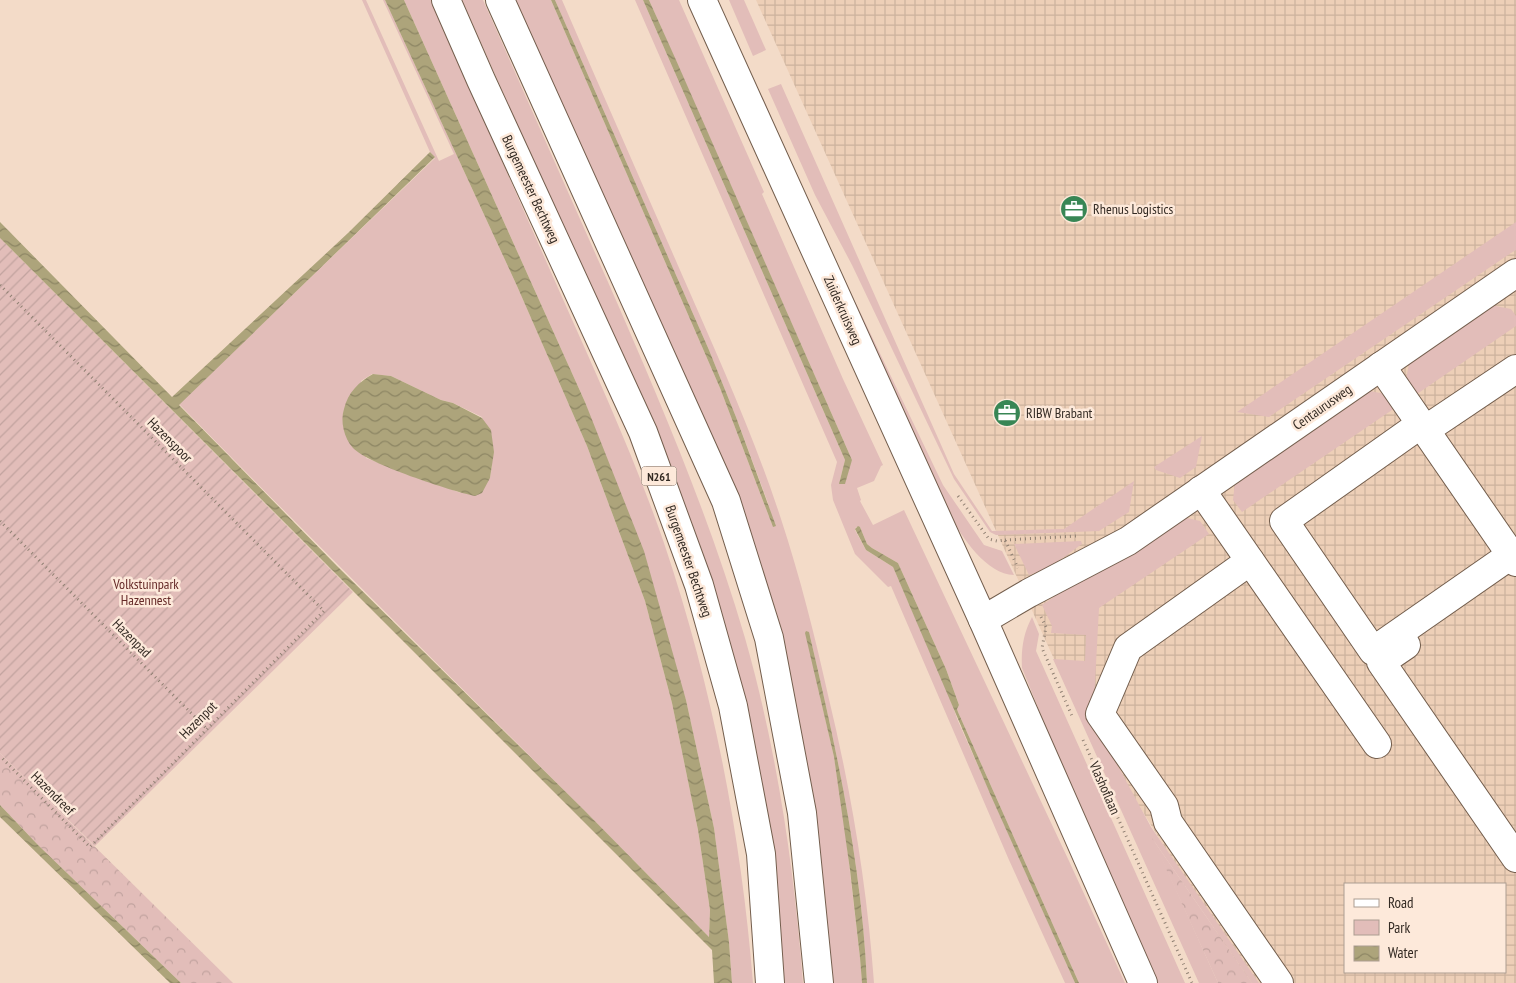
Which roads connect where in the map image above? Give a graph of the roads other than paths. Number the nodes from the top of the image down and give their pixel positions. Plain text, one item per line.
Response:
1 (446, 0) edge
2 (500, 0) edge
3 (702, 0) edge
4 (1512, 285) edge
5 (1381, 366) junction
6 (1516, 369) edge
7 (1423, 427) junction
8 (1201, 490) junction
9 (1250, 561) junction
10 (1514, 563) edge
11 (983, 620) junction
12 (1377, 744) dead end
13 (1516, 858) edge
14 (770, 983) edge
15 (819, 983) edge
16 (1143, 983) edge
17 (1279, 983) edge

1 - 14 main road, Burgemeester Bechtweg / N261
2 - 15 main road
3 - 11 main road, Zuiderkruisweg
4 - 5 main road, Centaurusweg
5 - 7 main road
5 - 8 main road, Centaurusweg
6 - 7 main road
7 - 10 main road
7 - 10 main road
8 - 9 main road
8 - 11 main road, Centaurusweg
9 - 12 main road
9 - 17 main road
10 - 13 main road
11 - 16 main road

